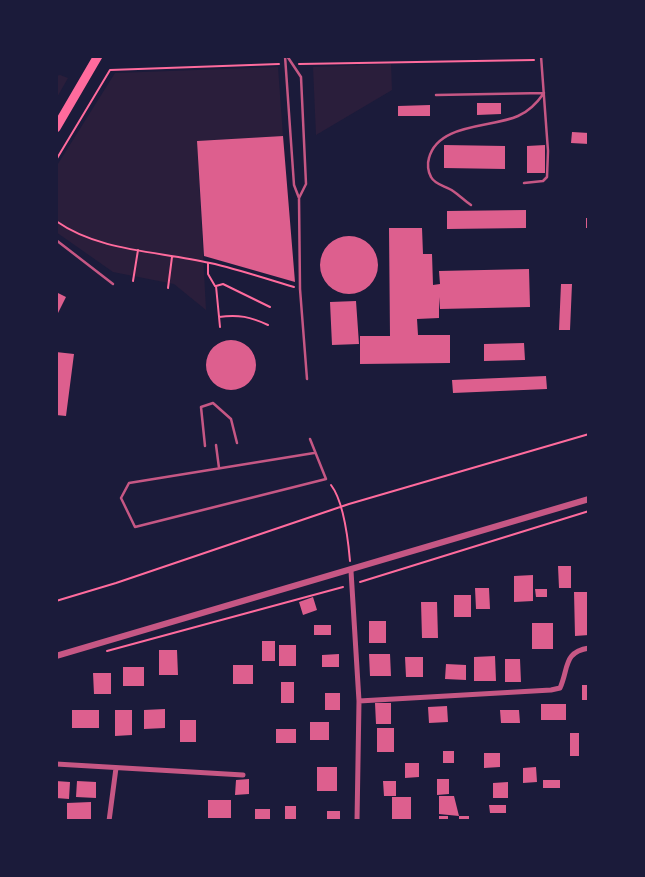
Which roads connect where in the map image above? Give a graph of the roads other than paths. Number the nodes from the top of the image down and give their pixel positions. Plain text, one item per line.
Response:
1 (98, 56) edge
2 (286, 56) edge
3 (541, 58) edge
4 (544, 93) junction
5 (436, 95) dead end
6 (56, 128) edge
7 (524, 183) dead end
8 (298, 198) junction
9 (471, 205) dead end
10 (56, 240) edge
11 (113, 284) dead end
12 (307, 380) dead end
13 (310, 439) dead end
14 (237, 443) dead end
15 (216, 445) dead end
16 (205, 446) dead end
17 (314, 453) junction
18 (219, 468) junction
19 (589, 498) edge
20 (351, 571) junction
21 (589, 648) edge
22 (56, 656) edge
23 (359, 701) junction
24 (56, 764) edge
25 (116, 768) junction
26 (243, 775) dead end
27 (108, 821) edge
28 (357, 821) edge

1 - 6 main road
2 - 8 lane
2 - 8 lane
3 - 4 lane
4 - 5 lane
4 - 7 lane
4 - 9 lane
8 - 12 lane
10 - 11 lane
13 - 17 lane
14 - 16 lane
15 - 18 lane
17 - 18 lane
17 - 18 lane
19 - 20 street
20 - 22 street
20 - 23 street
21 - 23 street
23 - 28 street
24 - 25 street
25 - 26 street
25 - 27 street

